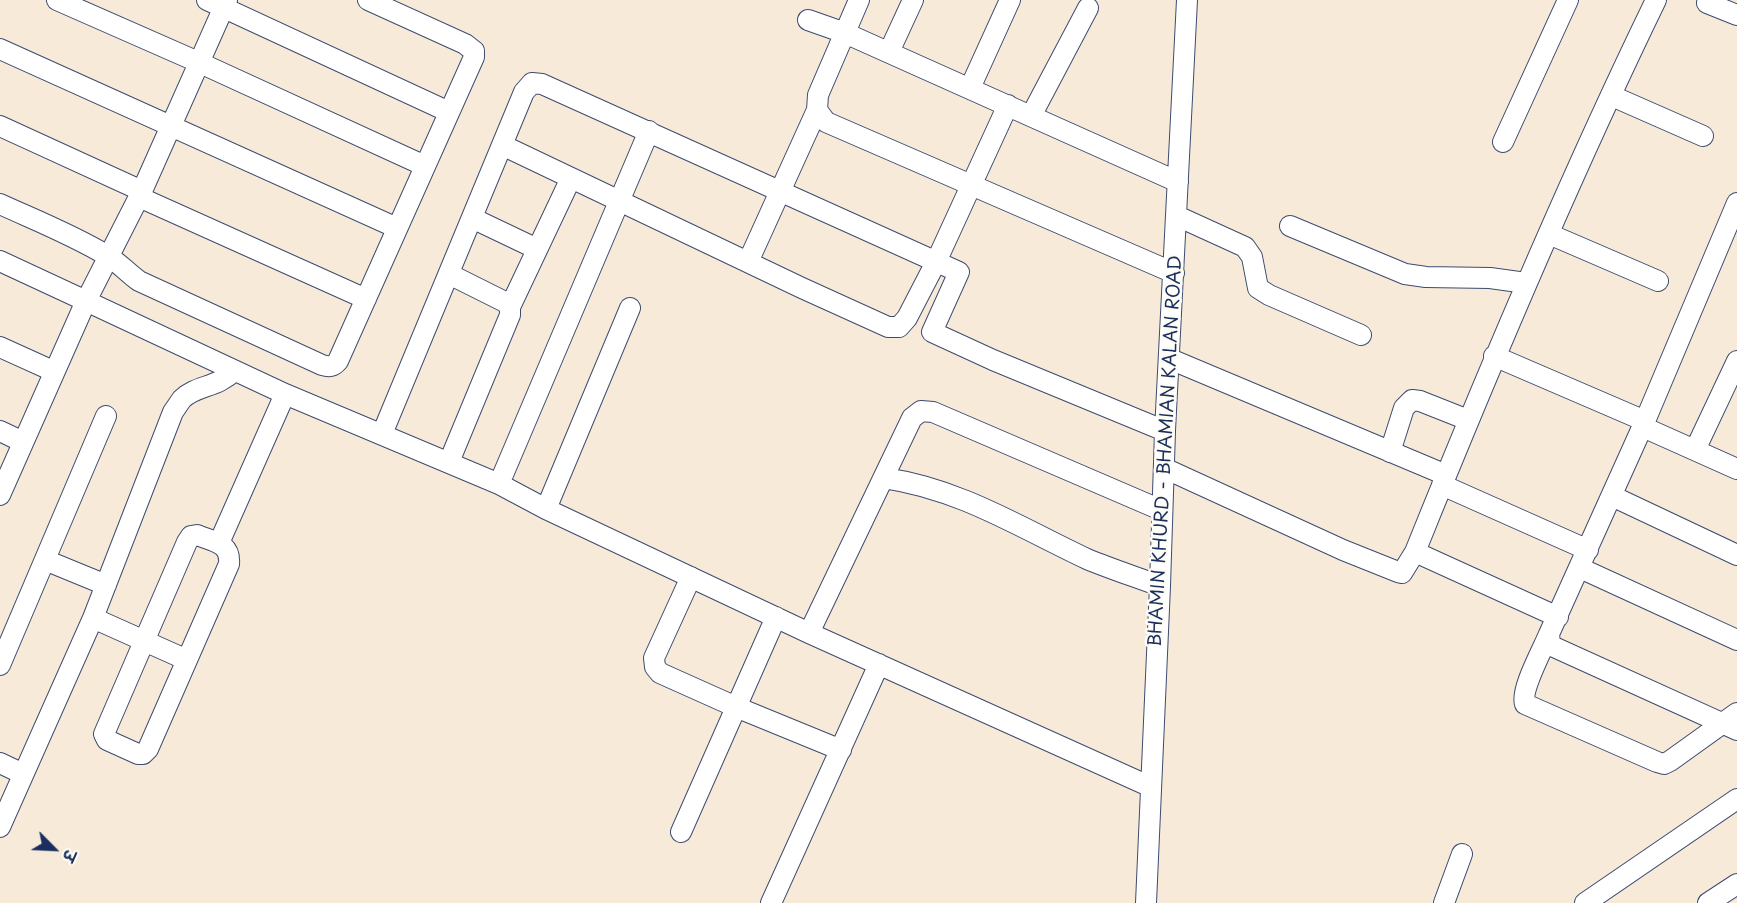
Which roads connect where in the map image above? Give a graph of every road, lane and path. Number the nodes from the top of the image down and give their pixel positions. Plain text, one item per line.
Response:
1 (57, 0) edge
2 (368, 0) edge
3 (859, 0) edge
4 (913, 0) edge
5 (1010, 0) edge
6 (1187, 0) edge
7 (1568, 0) edge
8 (1656, 0) edge
9 (219, 3) edge
10 (1707, 3) dead end
11 (1088, 8) dead end
12 (1737, 15) edge
13 (808, 20) dead end
14 (845, 33) junction
15 (0, 49) edge
16 (889, 52) junction
17 (198, 62) junction
18 (970, 88) junction
19 (1612, 96) junction
20 (1008, 105) junction
21 (817, 110) junction
22 (449, 112) junction
23 (1031, 116) junction
24 (0, 126) edge
25 (171, 127) junction
26 (649, 131) junction
27 (1703, 136) dead end
28 (1503, 142) dead end
29 (502, 145) junction
30 (425, 166) junction
31 (571, 178) junction
32 (1178, 182) junction
33 (972, 185) junction
34 (779, 190) junction
35 (141, 194) junction
36 (618, 201) junction
37 (1737, 203) edge
38 (0, 204) edge
39 (1177, 216) junction
40 (472, 218) junction
41 (1290, 226) dead end
42 (397, 228) junction
43 (1731, 233) edge
44 (1549, 234) junction
45 (537, 249) junction
46 (109, 256) junction
47 (0, 261) edge
48 (748, 262) junction
49 (936, 262) junction
50 (1174, 273) junction
51 (448, 274) junction
52 (1658, 281) dead end
53 (1526, 283) junction
54 (366, 299) junction
55 (86, 301) junction
56 (510, 307) junction
57 (630, 308) dead end
58 (1361, 335) dead end
59 (0, 347) edge
60 (1494, 356) junction
61 (1170, 359) junction
62 (1737, 361) edge
63 (53, 371) junction
64 (234, 371) junction
65 (285, 394) junction
66 (106, 416) dead end
67 (1468, 420) junction
68 (1644, 424) junction
69 (0, 431) edge
70 (1165, 431) junction
71 (382, 434) junction
72 (23, 442) junction
73 (1695, 450) junction
74 (1390, 452) junction
75 (449, 462) junction
76 (1164, 468) junction
77 (1737, 469) edge
78 (884, 478) junction
79 (1444, 480) junction
80 (499, 484) junction
81 (0, 495) edge
82 (1612, 496) junction
83 (546, 509) junction
84 (1161, 510) junction
85 (219, 543) junction
86 (1588, 550) junction
87 (1415, 552) junction
88 (1737, 555) edge
89 (45, 560) junction
90 (1580, 568) junction
91 (691, 577) junction
92 (106, 585) junction
93 (1160, 586) junction
94 (776, 617) junction
95 (93, 618) junction
96 (1553, 626) junction
97 (809, 633) junction
98 (144, 640) junction
99 (1737, 640) edge
100 (187, 660) junction
101 (0, 664) edge
102 (879, 664) junction
103 (736, 707) junction
104 (1732, 722) edge
105 (841, 750) junction
106 (0, 763) edge
107 (23, 774) junction
108 (1151, 787) junction
109 (1737, 799) edge
110 (0, 827) edge
111 (681, 832) dead end
112 (1462, 854) dead end
113 (1737, 884) edge
114 (771, 903) edge
115 (1146, 903) edge
116 (1444, 903) edge
117 (1585, 903) edge
118 (1708, 903) edge

1 - 17 street
2 - 22 street
3 - 14 street
4 - 16 street
5 - 18 street
6 - 32 street, BHAMIN KHURD - BHAMIAN KALAN ROAD
7 - 28 street
8 - 19 street
9 - 17 street
9 - 22 street
10 - 12 street
11 - 23 street
13 - 14 street
14 - 16 street
14 - 21 street
15 - 25 street
16 - 18 street
17 - 25 street
17 - 30 street
18 - 20 street
19 - 27 street
19 - 44 street
20 - 23 street
20 - 33 street
21 - 33 street
21 - 34 street
22 - 30 street
23 - 32 street
24 - 35 street
25 - 35 street
25 - 42 street
26 - 29 street
26 - 34 street
26 - 36 street
29 - 31 street
29 - 40 street
30 - 42 street
31 - 36 street
31 - 45 street
32 - 39 street, BHAMIN KHURD - BHAMIAN KALAN ROAD
33 - 49 street
33 - 50 street
34 - 48 street
34 - 49 street
35 - 46 street
35 - 54 street
36 - 48 street
36 - 80 street
37 - 43 street
38 - 46 street
39 - 50 street, BHAMIN KHURD - BHAMIAN KALAN ROAD
39 - 58 street
40 - 45 street
40 - 51 street
41 - 53 street
42 - 54 street
43 - 68 street
44 - 52 street
44 - 53 street
45 - 56 street
46 - 54 street
46 - 55 street
47 - 55 street
48 - 49 street
49 - 70 street
50 - 61 street, BHAMIN KHURD - BHAMIAN KALAN ROAD
51 - 56 street
51 - 71 street
53 - 60 street
55 - 63 street
55 - 64 street
56 - 75 street
57 - 83 street
59 - 63 street
60 - 67 street
60 - 68 street
61 - 70 street, BHAMIN KHURD - BHAMIAN KALAN ROAD
61 - 74 street
62 - 73 street
63 - 72 street
64 - 65 street
64 - 92 street
65 - 71 street
65 - 85 street
66 - 89 street
67 - 74 street
67 - 79 street
68 - 73 street
68 - 82 street
69 - 72 street
70 - 76 street, BHAMIN KHURD - BHAMIAN KALAN ROAD
71 - 75 street
72 - 81 street
73 - 77 street
74 - 79 street
75 - 80 street
76 - 84 street, BHAMIN KHURD - BHAMIAN KALAN ROAD
76 - 87 street
78 - 84 street
78 - 93 street
78 - 97 street
79 - 86 street
79 - 87 street
80 - 83 street
82 - 86 street
82 - 88 street
83 - 91 street
84 - 93 street, BHAMIN KHURD - BHAMIAN KALAN ROAD
85 - 98 street
85 - 100 street
86 - 90 street
87 - 96 street
89 - 92 street
89 - 101 street
90 - 96 street
90 - 99 street
91 - 94 street
91 - 103 street
92 - 95 street
93 - 108 street, BHAMIN KHURD - BHAMIAN KALAN ROAD
94 - 97 street
94 - 103 street
95 - 98 street
95 - 107 street
96 - 104 street
96 - 104 street
97 - 102 street
98 - 100 street
98 - 100 street
102 - 105 street
102 - 108 street
103 - 105 street
103 - 111 street
105 - 114 street
106 - 107 street
107 - 110 street
108 - 115 street, BHAMIN KHURD - BHAMIAN KALAN ROAD
109 - 117 street
112 - 116 street
113 - 118 street

